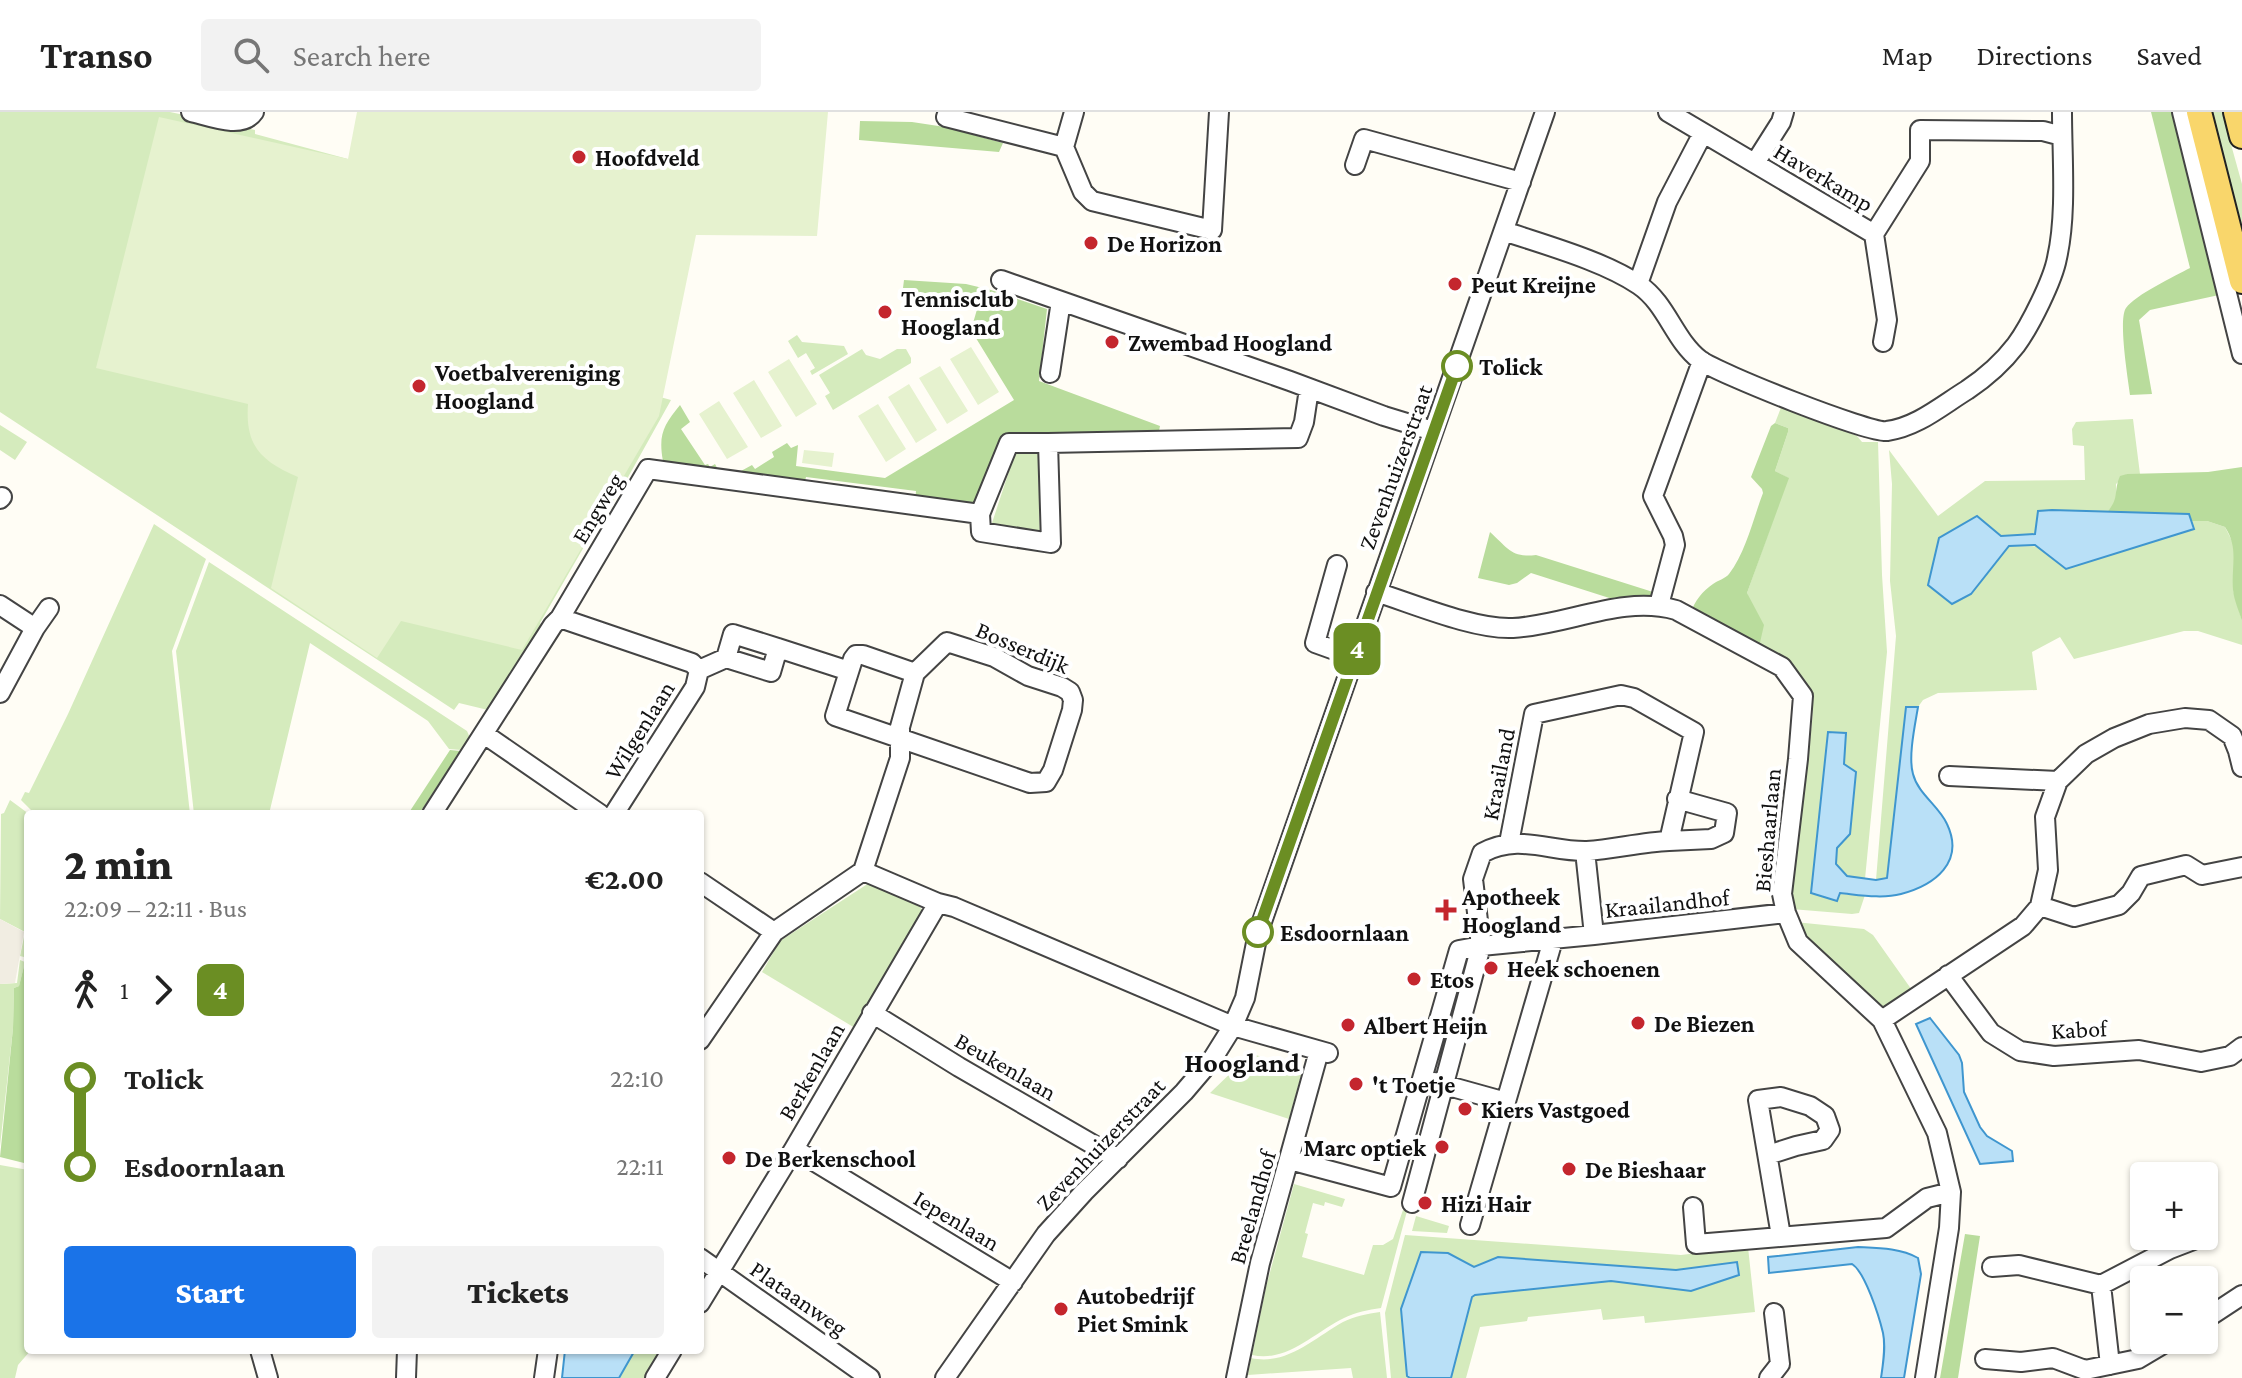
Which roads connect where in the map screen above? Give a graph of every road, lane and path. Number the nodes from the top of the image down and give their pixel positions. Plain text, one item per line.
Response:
1 (191, 112) edge
2 (254, 112) edge
3 (948, 112) edge
4 (1074, 112) edge
5 (1219, 112) edge
6 (1545, 112) edge
7 (1668, 112) edge
8 (1784, 112) edge
9 (2062, 112) edge
10 (2182, 112) edge
11 (2199, 112) edge
12 (2236, 112) edge
13 (1703, 133) junction
14 (2062, 136) junction
15 (2242, 136) edge
16 (1064, 147) junction
17 (1755, 163) junction
18 (1355, 165) dead end
19 (1521, 182) junction
20 (1504, 231) junction
21 (1874, 234) junction
22 (1001, 280) dead end
23 (2242, 281) edge
24 (1638, 284) junction
25 (1061, 301) junction
26 (1883, 342) dead end
27 (2242, 354) edge
28 (1702, 361) junction
29 (1050, 373) dead end
30 (1309, 389) junction
31 (1433, 431) junction
32 (1048, 443) junction
33 (980, 514) junction
34 (1337, 565) dead end
35 (1376, 592) junction
36 (0, 605) edge
37 (1659, 605) junction
38 (49, 608) dead end
39 (560, 618) junction
40 (35, 628) junction
41 (1354, 657) junction
42 (699, 670) junction
43 (849, 671) junction
44 (915, 673) junction
45 (0, 693) edge
46 (484, 734) junction
47 (901, 739) junction
48 (2242, 767) edge
49 (1949, 776) dead end
50 (2058, 781) junction
51 (1677, 799) junction
52 (435, 810) edge
53 (594, 810) edge
54 (617, 810) edge
55 (1669, 841) junction
56 (1509, 843) junction
57 (1585, 851) junction
58 (2242, 867) edge
59 (863, 871) junction
60 (704, 885) edge
61 (938, 903) junction
62 (2040, 906) junction
63 (1786, 913) junction
64 (774, 932) junction
65 (1594, 935) junction
66 (1553, 940) junction
67 (1481, 946) junction
68 (1948, 975) junction
69 (872, 1013) junction
70 (1882, 1020) junction
71 (1233, 1026) junction
72 (704, 1034) edge
73 (2242, 1047) edge
74 (1421, 1078) junction
75 (1443, 1085) junction
76 (1506, 1102) junction
77 (794, 1149) junction
78 (1768, 1155) dead end
79 (1118, 1159) junction
80 (1290, 1160) junction
81 (1951, 1192) junction
82 (1400, 1197) junction
83 (1693, 1207) dead end
84 (1470, 1225) dead end
85 (1781, 1236) junction
86 (2168, 1250) edge
87 (704, 1261) edge
88 (1992, 1267) dead end
89 (719, 1271) junction
90 (1013, 1282) junction
91 (2101, 1285) junction
92 (2242, 1295) edge
93 (704, 1296) edge
94 (2218, 1311) edge
95 (1774, 1313) dead end
96 (261, 1354) edge
97 (407, 1354) edge
98 (547, 1354) edge
99 (670, 1354) edge
100 (2146, 1354) edge
101 (1985, 1359) dead end
102 (2110, 1365) junction
103 (2086, 1374) edge
104 (268, 1378) edge
105 (406, 1378) edge
106 (544, 1378) edge
107 (655, 1378) edge
108 (870, 1378) edge
109 (945, 1378) edge
110 (1236, 1378) edge
111 (1769, 1378) edge
112 (1925, 1378) edge

1 - 2 street
3 - 16 street
4 - 16 street
5 - 16 street
6 - 19 street, Zevenhuizerstraat
7 - 13 street, Haverkamp
8 - 17 street
9 - 14 street
10 - 27 street
11 - 23 main road
12 - 15 main road
13 - 17 street, Haverkamp
13 - 24 street
14 - 21 street, Haverkamp
14 - 28 street
17 - 21 street, Haverkamp
18 - 19 street
19 - 20 street, Zevenhuizerstraat
20 - 24 street
20 - 31 street, Zevenhuizerstraat
21 - 26 street, Haverkamp
22 - 25 street
24 - 28 street
25 - 29 street
25 - 30 street
28 - 37 street
30 - 31 street
30 - 32 street
31 - 35 street, Zevenhuizerstraat
32 - 33 street
32 - 33 street
33 - 39 street, Engweg
34 - 41 street, Zevenhuizerstraat
35 - 37 street, Bieshaarlaan
35 - 41 street, Zevenhuizerstraat
36 - 40 street
37 - 63 street, Bieshaarlaan
38 - 40 street
39 - 42 street, Wilgenlaan
39 - 46 street, Engweg
40 - 45 street
41 - 71 street, Zevenhuizerstraat
42 - 43 street, Wilgenlaan
42 - 54 street, Wilgenlaan
43 - 44 street
43 - 47 street, Bosserdijk
44 - 47 street
44 - 47 street, Bosserdijk
46 - 52 street, Engweg
46 - 53 street
47 - 59 street
48 - 50 street
49 - 50 street
50 - 62 street
51 - 55 street, Kraailand
51 - 55 street, Kraailand
51 - 56 street, Kraailand
55 - 57 street, Kraailand
56 - 57 street, Kraailand
56 - 67 street, Kraailand
57 - 65 street
58 - 62 street
59 - 61 street
59 - 64 street
60 - 64 street
61 - 69 street, Berkenlaan
61 - 71 street
62 - 68 street
63 - 65 street, Kraailandhof
63 - 70 street, Bieshaarlaan
64 - 72 street
65 - 66 street, Kraailandhof
66 - 67 street, Kraailandhof
66 - 76 street
67 - 74 street
67 - 75 street
68 - 70 street
68 - 73 street, Kabof
69 - 77 street, Berkenlaan
69 - 79 street, Beukenlaan
70 - 81 street, Bieshaarlaan
71 - 79 street, Zevenhuizerstraat
71 - 80 street, Breelandhof
74 - 75 street
74 - 82 street
75 - 76 street
75 - 82 street
76 - 84 street
77 - 89 street, Berkenlaan
77 - 90 street, Iepenlaan
78 - 85 street
79 - 90 street, Zevenhuizerstraat
80 - 82 street
80 - 110 street, Breelandhof
81 - 85 street
81 - 112 street, Bieshaarlaan
83 - 85 street
86 - 91 street
87 - 89 street, Plataanweg
88 - 91 street
89 - 93 street, Berkenlaan
89 - 108 street, Plataanweg
90 - 109 street, Zevenhuizerstraat
91 - 102 street
92 - 94 street
95 - 111 street
96 - 104 street
97 - 105 street
98 - 106 street
99 - 107 street
100 - 102 street
101 - 103 street
102 - 103 street

